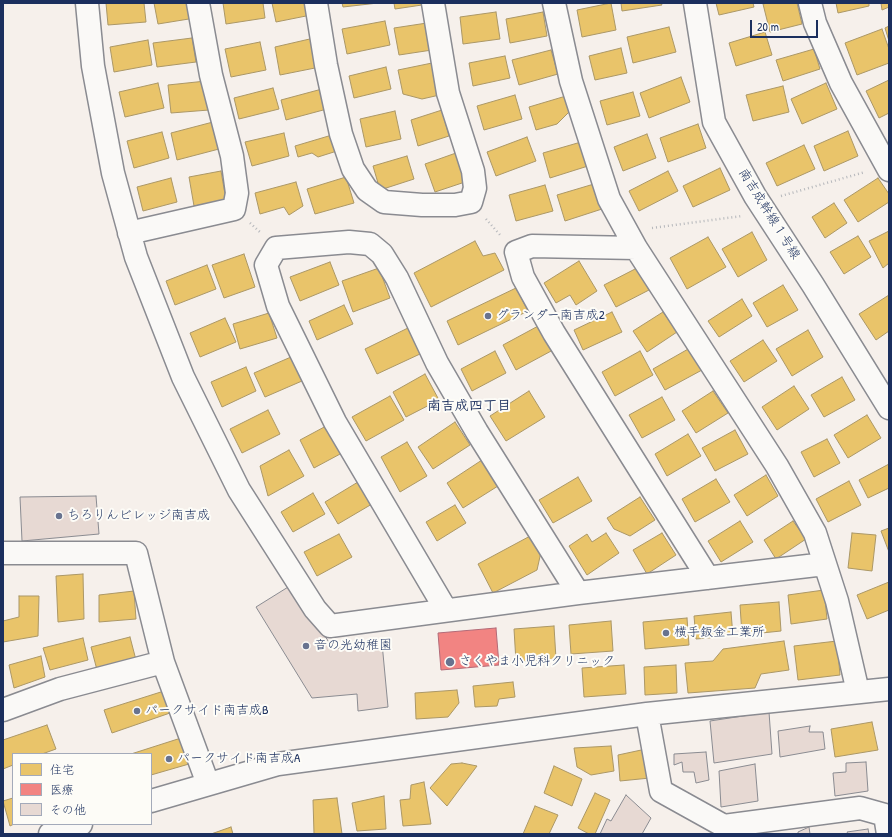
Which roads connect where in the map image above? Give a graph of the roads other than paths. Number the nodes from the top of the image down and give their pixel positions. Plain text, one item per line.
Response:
1 (87, 3) edge
2 (198, 3) edge
3 (316, 3) edge
4 (433, 3) edge
5 (554, 3) edge
6 (695, 3) edge
7 (810, 3) edge
8 (881, 139) edge
9 (888, 168) edge
10 (129, 233) junction
11 (632, 240) junction
12 (889, 408) edge
13 (3, 552) edge
14 (825, 564) junction
15 (708, 578) junction
16 (578, 593) junction
17 (446, 610) junction
18 (163, 662) junction
19 (889, 689) edge
20 (858, 692) junction
21 (3, 710) edge
22 (647, 714) junction
23 (208, 784) junction
24 (152, 801) edge
25 (78, 825) edge
26 (50, 834) edge
27 (888, 834) edge

1 - 10 street
2 - 10 street
3 - 4 street
5 - 11 street
6 - 12 street, 南吉成幹線１号線
7 - 8 street
8 - 9 street
10 - 17 street
11 - 14 street
11 - 15 street
13 - 18 street
14 - 15 street
14 - 20 street
15 - 16 street
16 - 17 street
16 - 17 street
18 - 21 street
18 - 23 street
19 - 20 street
20 - 22 street
22 - 23 street
22 - 27 street
23 - 24 street
25 - 26 street

